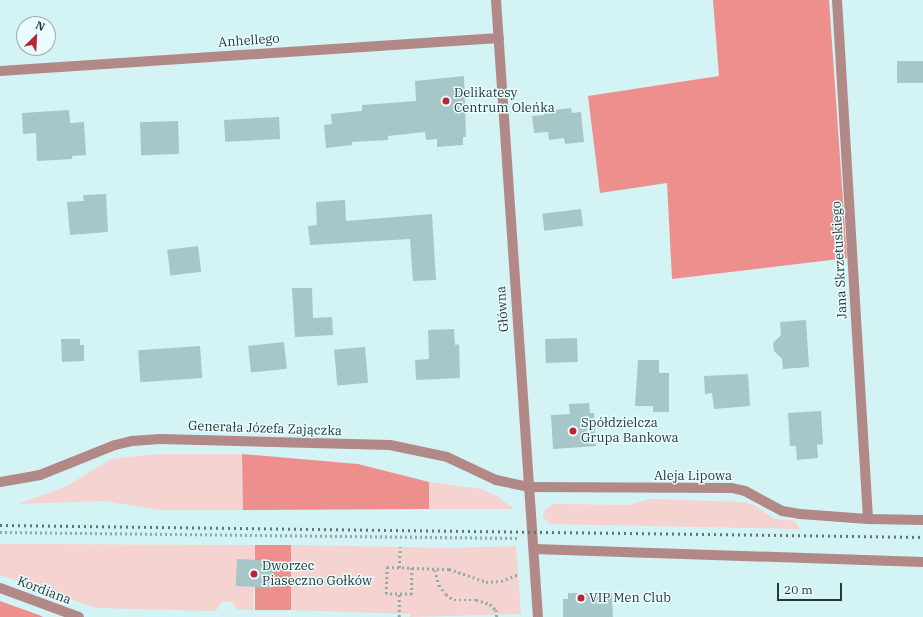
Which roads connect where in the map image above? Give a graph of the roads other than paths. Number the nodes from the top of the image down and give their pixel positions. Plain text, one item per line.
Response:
1 (496, 0) edge
2 (837, 0) edge
3 (499, 38) junction
4 (0, 71) edge
5 (0, 482) edge
6 (528, 487) junction
7 (868, 519) junction
8 (923, 520) edge
9 (534, 550) junction
10 (923, 562) edge
11 (0, 588) edge
12 (79, 617) edge
13 (538, 617) edge

1 - 3 street, Główna
2 - 7 street, Jana Skrzetuskiego
3 - 4 street, Anhellego
3 - 6 street, Główna
5 - 6 street, Generała Józefa Zajączka
6 - 7 street, Aleja Lipowa
6 - 9 street, Główna
7 - 8 street, Aleja Lipowa
9 - 10 street
9 - 13 street, Główna
11 - 12 street, Kordiana

